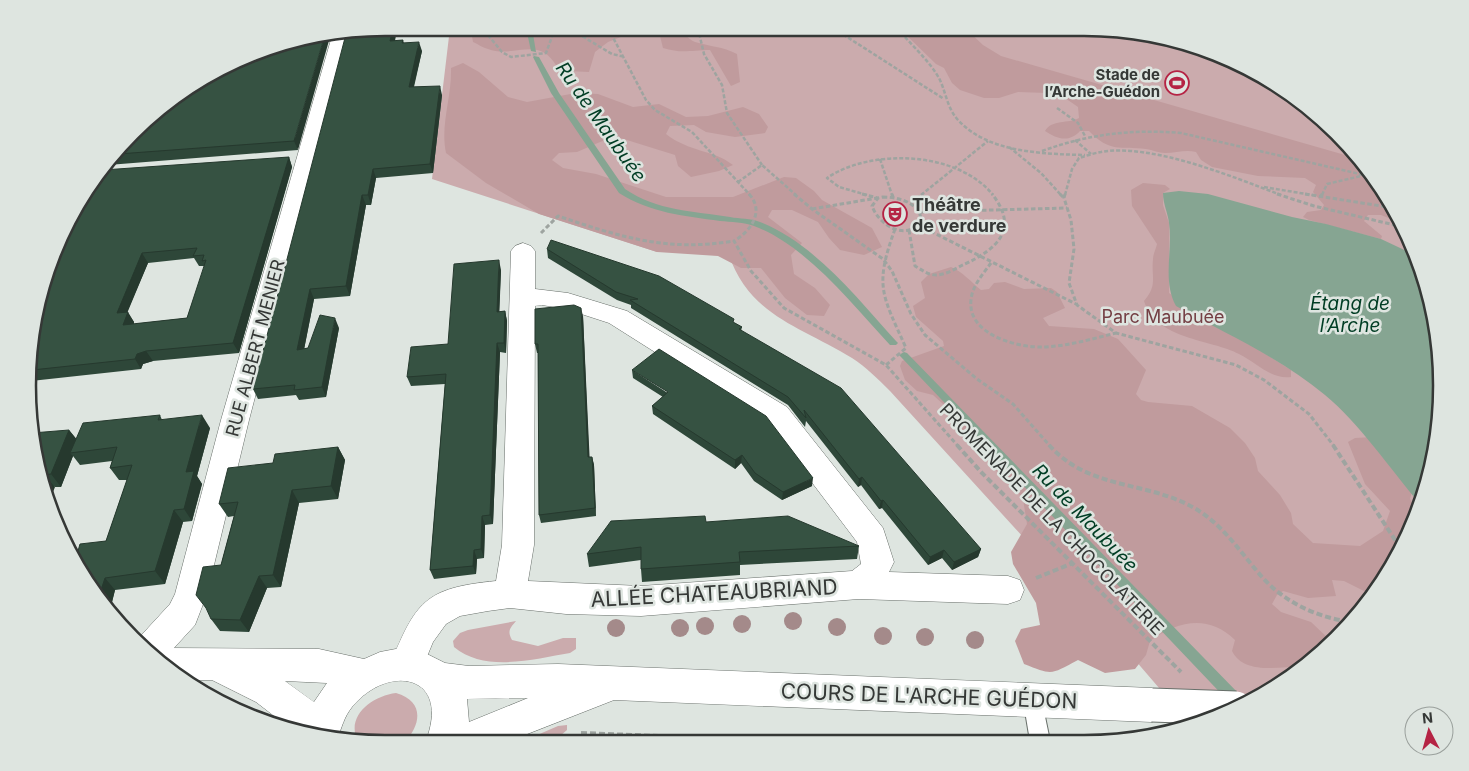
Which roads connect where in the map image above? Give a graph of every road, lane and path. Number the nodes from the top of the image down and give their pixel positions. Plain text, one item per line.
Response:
1 (489, 36) edge
2 (552, 36) edge
3 (582, 36) edge
4 (612, 36) edge
5 (700, 36) edge
6 (846, 36) edge
7 (904, 36) edge
8 (341, 39) edge
9 (625, 57) junction
10 (944, 99) junction
11 (1057, 108) dead end
12 (1085, 136) junction
13 (1075, 139) junction
14 (988, 141) junction
15 (1009, 146) junction
16 (1042, 151) junction
17 (1091, 154) junction
18 (1086, 155) junction
19 (880, 159) junction
20 (762, 165) junction
21 (955, 169) junction
22 (1363, 176) joint
23 (738, 182) junction
24 (1253, 184) junction
25 (1321, 196) junction
26 (893, 197) junction
27 (878, 198) junction
28 (1064, 198) junction
29 (911, 203) junction
30 (1383, 206) edge
31 (1067, 208) junction
32 (812, 209) junction
33 (1003, 210) junction
34 (919, 212) junction
35 (918, 225) junction
36 (1394, 225) edge
37 (895, 229) junction
38 (909, 230) junction
39 (734, 241) junction
40 (523, 251) joint
41 (981, 257) junction
42 (883, 260) junction
43 (991, 262) junction
44 (522, 299) junction
45 (1077, 305) junction
46 (1116, 333) junction
47 (886, 365) junction
48 (1396, 542) edge
49 (1073, 563) junction
50 (859, 585) junction
51 (1008, 590) joint
52 (510, 594) junction
53 (1341, 621) edge
54 (153, 646) edge
55 (175, 664) edge
56 (214, 666) junction
57 (422, 671) junction
58 (363, 675) junction
59 (1185, 676) dead end
60 (622, 684) junction
61 (1033, 699) junction
62 (1218, 707) edge
63 (314, 727) edge
64 (321, 729) edge
65 (577, 733) dead end
66 (446, 735) edge
67 (481, 735) edge
68 (624, 735) edge
69 (1039, 735) edge

1 - 2 path
3 - 9 path
4 - 9 path
5 - 20 path
6 - 10 path
7 - 10 path
8 - 54 street, RUE ALBERT MENIER
9 - 23 path
10 - 14 path
11 - 12 path
12 - 13 path
12 - 22 path
13 - 16 path
13 - 17 path
14 - 15 path
14 - 21 path
15 - 16 path
15 - 28 path
16 - 18 path
17 - 18 path
17 - 24 path
18 - 28 path
19 - 21 path
19 - 26 path
19 - 27 path
20 - 23 path
20 - 32 path
21 - 29 path
21 - 33 path
22 - 25 path
23 - 39 path
24 - 25 path
24 - 36 path
25 - 30 path
26 - 27 path
26 - 29 path
27 - 32 path
27 - 37 path
28 - 31 path
29 - 34 path
31 - 33 path
31 - 45 path
32 - 42 path
33 - 34 path
33 - 41 path
34 - 35 path
35 - 38 path
35 - 41 path
37 - 38 path
37 - 42 path
38 - 41 path
39 - 40 path
39 - 47 path, PROMENADE DE LA CHOCOLATERIE
40 - 44 street
41 - 43 path
42 - 47 path
42 - 53 path
43 - 45 path
43 - 46 path
44 - 50 street, ALLÉE CHATEAUBRIAND
44 - 52 street
45 - 46 path
46 - 48 path
47 - 49 path, PROMENADE DE LA CHOCOLATERIE
49 - 51 path
49 - 59 path, PROMENADE DE LA CHOCOLATERIE
50 - 51 street, ALLÉE CHATEAUBRIAND
50 - 52 street, ALLÉE CHATEAUBRIAND
52 - 57 street, ALLÉE CHATEAUBRIAND
55 - 56 street
56 - 58 street
56 - 63 street
57 - 58 street, COURS DE L'ARCHE GUÉDON
57 - 60 street, COURS DE L'ARCHE GUÉDON
57 - 66 street
58 - 64 street
60 - 61 street, COURS DE L'ARCHE GUÉDON
60 - 67 street, COURS DE L'ARCHE GUÉDON
61 - 62 street, COURS DE L'ARCHE GUÉDON, bridge
61 - 69 lane
65 - 68 path

